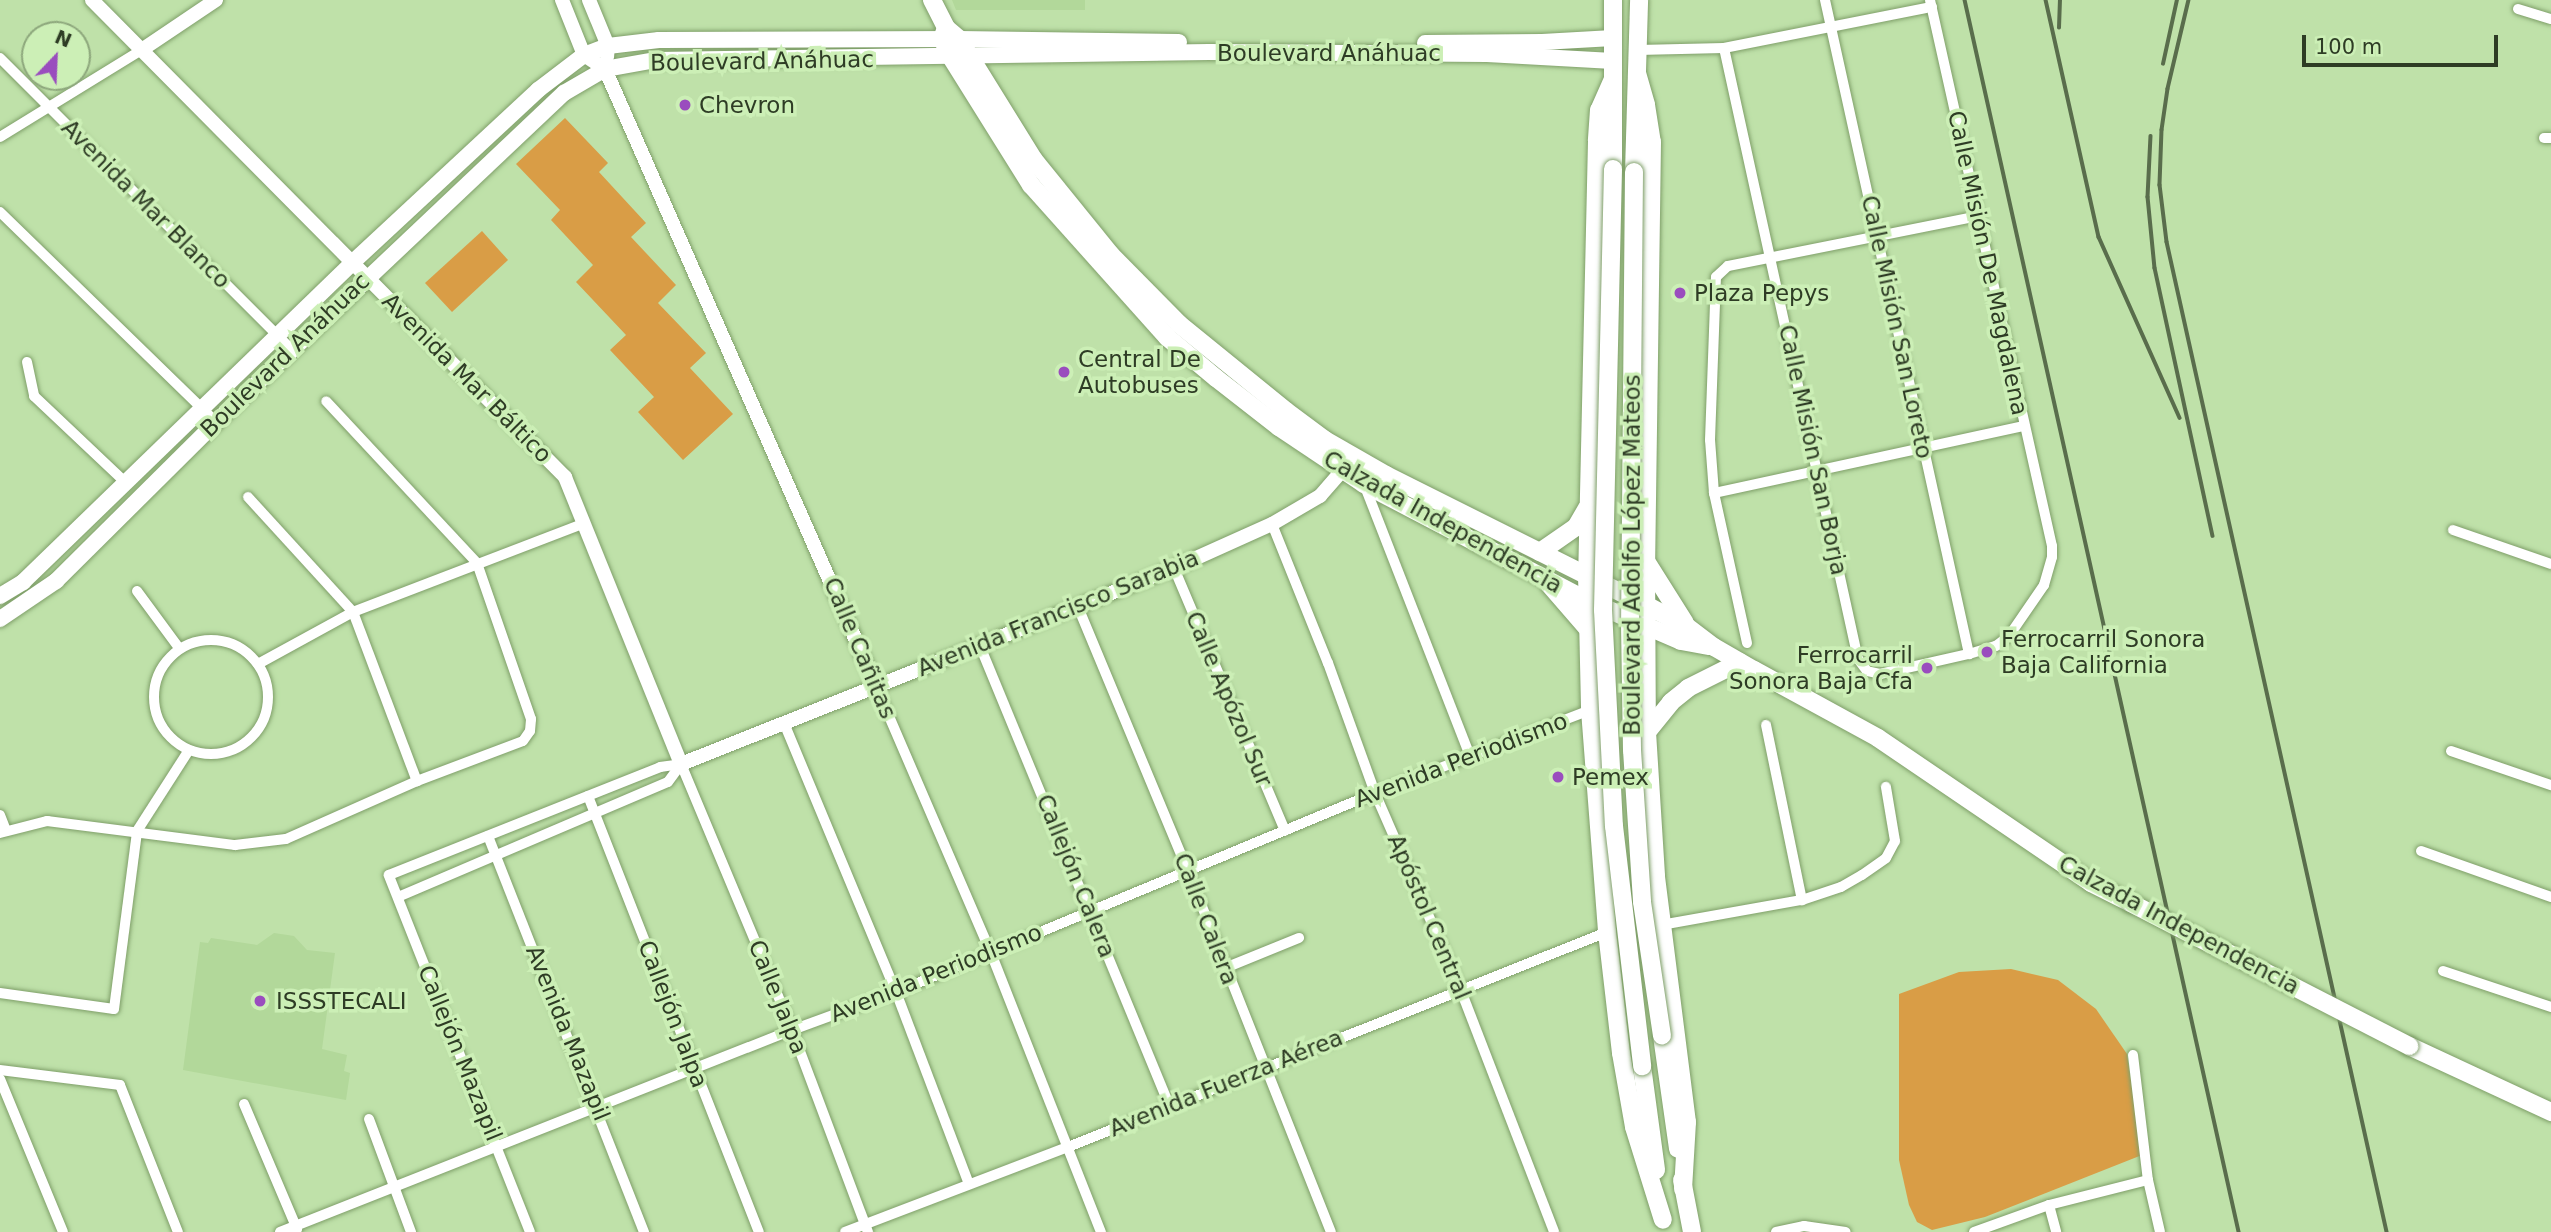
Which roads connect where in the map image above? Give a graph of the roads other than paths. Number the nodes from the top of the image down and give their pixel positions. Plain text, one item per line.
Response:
1 (92, 0) edge
2 (216, 0) edge
3 (562, 0) edge
4 (589, 0) edge
5 (932, 0) edge
6 (1613, 0) edge
7 (1639, 0) edge
8 (1825, 0) edge
9 (1931, 4) edge
10 (2518, 9) dead end
11 (2551, 19) edge
12 (1831, 27) junction
13 (949, 35) junction
14 (1613, 38) junction
15 (608, 46) junction
16 (1724, 48) junction
17 (142, 49) junction
18 (1637, 50) junction
19 (584, 55) junction
20 (959, 56) junction
21 (0, 58) edge
22 (605, 69) junction
23 (1613, 70) junction
24 (1637, 73) junction
25 (48, 106) junction
26 (0, 137) edge
27 (0, 212) edge
28 (1978, 216) junction
29 (1877, 237) junction
30 (1771, 259) junction
31 (352, 263) junction
32 (366, 277) junction
33 (277, 336) junction
34 (291, 349) junction
35 (27, 362) dead end
36 (326, 401) dead end
37 (203, 409) junction
38 (216, 422) junction
39 (2024, 426) junction
40 (1923, 447) junction
41 (1818, 468) junction
42 (1343, 470) junction
43 (124, 481) junction
44 (1364, 484) junction
45 (1713, 493) junction
46 (248, 497) dead end
47 (1589, 504) junction
48 (586, 523) junction
49 (1272, 524) junction
50 (2453, 530) dead end
51 (1540, 552) junction
52 (1646, 560) junction
53 (477, 562) junction
54 (2551, 564) edge
55 (1174, 568) junction
56 (1587, 574) junction
57 (1542, 576) junction
58 (137, 591) dead end
59 (0, 596) edge
60 (1586, 600) junction
61 (1646, 605) junction
62 (1078, 607) junction
63 (353, 612) junction
64 (0, 619) edge
65 (1686, 626) junction
66 (1646, 627) junction
67 (1587, 628) junction
68 (1747, 643) dead end
69 (980, 646) junction
70 (1714, 647) junction
71 (179, 648) junction
72 (1854, 649) joint
73 (1969, 654) junction
74 (1740, 662) junction
75 (258, 664) junction
76 (876, 686) junction
77 (1590, 710) junction
78 (785, 723) junction
79 (1766, 725) dead end
80 (1647, 732) junction
81 (189, 750) junction
82 (2451, 751) dead end
83 (1469, 756) junction
84 (681, 764) junction
85 (417, 781) junction
86 (2551, 785) edge
87 (1886, 787) dead end
88 (1375, 793) junction
89 (588, 796) junction
90 (594, 813) junction
91 (0, 815) edge
92 (137, 831) junction
93 (1285, 831) junction
94 (3, 832) edge
95 (488, 836) junction
96 (2421, 851) dead end
97 (496, 855) junction
98 (1188, 871) junction
99 (389, 875) joint
100 (398, 897) junction
101 (2551, 897) edge
102 (1802, 900) junction
103 (1090, 910) junction
104 (1661, 925) junction
105 (1606, 932) junction
106 (1300, 938) dead end
107 (991, 953) junction
108 (1225, 968) junction
109 (2442, 971) dead end
110 (1460, 988) junction
111 (896, 992) junction
112 (0, 993) edge
113 (2551, 1007) edge
114 (793, 1030) junction
115 (2133, 1055) dead end
116 (1265, 1068) junction
117 (0, 1070) edge
118 (694, 1070) junction
119 (0, 1079) edge
120 (244, 1104) dead end
121 (1170, 1106) junction
122 (598, 1109) junction
123 (2551, 1112) edge
124 (369, 1119) dead end
125 (1068, 1147) junction
126 (499, 1148) junction
127 (2148, 1180) junction
128 (969, 1184) junction
129 (394, 1188) junction
130 (1684, 1189) junction
131 (2049, 1205) junction
132 (1665, 1226) edge
133 (867, 1228) edge
134 (297, 1229) edge
135 (62, 1232) edge
136 (178, 1232) edge
137 (280, 1232) edge
138 (411, 1232) edge
139 (530, 1232) edge
140 (644, 1232) edge
141 (760, 1232) edge
142 (845, 1232) edge
143 (1101, 1232) edge
144 (1331, 1232) edge
145 (1554, 1232) edge
146 (1692, 1232) edge
147 (1776, 1232) edge
148 (1846, 1232) edge
149 (1974, 1232) edge
150 (2056, 1232) edge
151 (2160, 1232) edge

1 - 17 street, Avenida Mar Báltico
2 - 17 street
3 - 19 street
4 - 15 street
5 - 13 main road, Calzada Independencia
6 - 14 main road, Boulevard Adolfo López Mateos
7 - 18 main road, Boulevard Adolfo López Mateos
8 - 12 street, Calle Misión San Loreto
9 - 12 street
9 - 28 street, Calle Misión De Magdalena
10 - 11 street
12 - 16 street
12 - 29 street, Calle Misión San Loreto
13 - 14 main road, Boulevard Anáhuac
13 - 15 main road, Boulevard Anáhuac
13 - 20 main road, Calzada Independencia
14 - 23 main road, Boulevard Adolfo López Mateos
15 - 19 main road, Boulevard Anáhuac
15 - 22 street
16 - 18 street
16 - 30 street, Calle Misión San Borja
17 - 25 street
17 - 31 street, Avenida Mar Báltico
18 - 24 main road, Boulevard Adolfo López Mateos
19 - 22 street
19 - 31 main road, Boulevard Anáhuac
20 - 22 main road, Boulevard Anáhuac
20 - 23 main road, Boulevard Anáhuac
20 - 42 main road, Calzada Independencia
20 - 51 main road, Calzada Independencia
21 - 25 street, Avenida Mar Blanco
22 - 32 main road, Boulevard Anáhuac
22 - 76 street, Calle Cañitas
23 - 47 main road
23 - 132 main road, Boulevard Adolfo López Mateos, bridge
24 - 52 main road
24 - 130 main road, Boulevard Adolfo López Mateos, bridge
25 - 26 street
25 - 33 street, Avenida Mar Blanco
27 - 37 street
28 - 29 street
28 - 39 street, Calle Misión De Magdalena
29 - 30 street
29 - 40 street, Calle Misión San Loreto
30 - 41 street, Calle Misión San Borja
30 - 45 street
31 - 32 street, Avenida Mar Báltico
31 - 33 main road, Boulevard Anáhuac
32 - 34 main road, Boulevard Anáhuac
32 - 48 street, Avenida Mar Báltico
33 - 34 street, Avenida Mar Blanco
33 - 37 main road, Boulevard Anáhuac
34 - 38 main road, Boulevard Anáhuac
35 - 43 street
36 - 53 street
37 - 38 street
37 - 43 main road, Boulevard Anáhuac
38 - 64 main road, Boulevard Anáhuac
39 - 40 street
39 - 73 street, Calle Misión De Magdalena
40 - 41 street
40 - 73 street, Calle Misión San Loreto
41 - 45 street
41 - 72 street, Calle Misión San Borja
42 - 44 main road, Calzada Independencia
42 - 49 street, Avenida Francisco Sarabia
43 - 59 main road, Boulevard Anáhuac
44 - 57 main road, Calzada Independencia
44 - 83 street
45 - 68 street
46 - 63 street
47 - 51 main road
47 - 56 main road
48 - 53 street
48 - 84 street, Avenida Mar Báltico
49 - 55 street, Avenida Francisco Sarabia
49 - 88 street, Apóstol Central
50 - 54 street
51 - 56 main road, Calzada Independencia
52 - 61 main road
52 - 65 main road
53 - 63 street
53 - 85 street
55 - 62 street, Avenida Francisco Sarabia
55 - 93 street, Calle Apózol Sur
56 - 60 main road
56 - 61 main road, Calzada Independencia
57 - 60 main road, Calzada Independencia
57 - 67 main road
58 - 71 street
60 - 66 main road, Calzada Independencia
60 - 67 main road
61 - 65 main road, Calzada Independencia
61 - 66 main road
62 - 69 street, Avenida Francisco Sarabia
62 - 98 street, Calle Calera
63 - 75 street
63 - 85 street
65 - 70 main road, Calzada Independencia
66 - 70 main road, Calzada Independencia
66 - 80 main road
67 - 77 main road
69 - 76 street, Avenida Francisco Sarabia
69 - 103 street, Callejón Calera
70 - 74 main road, Calzada Independencia
71 - 75 street
71 - 81 street
72 - 73 street, Calle Misión De Magdalena
74 - 80 main road
74 - 123 main road, Calzada Independencia, bridge
75 - 81 street
76 - 78 street, Avenida Francisco Sarabia
76 - 107 street, Calle Cañitas
77 - 83 street, Avenida Periodismo
77 - 105 main road
78 - 84 street, Avenida Francisco Sarabia
78 - 111 street
79 - 102 street
80 - 104 main road
81 - 92 street
82 - 86 street
83 - 88 street, Avenida Periodismo
84 - 89 street, Avenida Francisco Sarabia
84 - 90 street, Avenida Francisco Sarabia
84 - 114 street, Calle Jalpa
85 - 92 street
87 - 102 street
88 - 93 street, Avenida Periodismo
88 - 110 street, Apóstol Central
89 - 90 street, Callejón Jalpa
89 - 95 street, Avenida Francisco Sarabia
90 - 97 street, Avenida Francisco Sarabia
90 - 118 street, Callejón Jalpa
91 - 94 street
92 - 94 street
92 - 112 street
93 - 98 street, Avenida Periodismo
95 - 97 street, Avenida Mazapil
95 - 99 street, Avenida Francisco Sarabia
96 - 101 street
97 - 100 street, Avenida Francisco Sarabia
97 - 122 street, Avenida Mazapil
98 - 103 street, Avenida Periodismo
98 - 108 street, Calle Calera
99 - 100 street, Callejón Mazapil
100 - 126 street, Callejón Mazapil
102 - 104 street
103 - 107 street, Avenida Periodismo
103 - 121 street, Callejón Calera
104 - 130 main road
105 - 110 street, Avenida Fuerza Aérea
105 - 132 main road
106 - 108 street
107 - 111 street, Avenida Periodismo
107 - 125 street, Calle Cañitas
108 - 116 street, Calle Calera
109 - 113 street
110 - 116 street, Avenida Fuerza Aérea
110 - 145 street, Apóstol Central
111 - 114 street, Avenida Periodismo
111 - 128 street
114 - 118 street, Avenida Periodismo
114 - 133 street, Calle Jalpa
115 - 127 street
116 - 121 street, Avenida Fuerza Aérea
116 - 144 street, Calle Calera
117 - 136 street
118 - 122 street, Avenida Periodismo
118 - 141 street, Callejón Jalpa
119 - 135 street
120 - 134 street
121 - 125 street, Avenida Fuerza Aérea
122 - 126 street, Avenida Periodismo
122 - 140 street, Avenida Mazapil
124 - 129 street
125 - 128 street, Avenida Fuerza Aérea
125 - 143 street, Calle Cañitas
126 - 129 street, Avenida Periodismo
126 - 139 street, Callejón Mazapil
127 - 131 street
127 - 151 street
128 - 133 street, Avenida Fuerza Aérea
129 - 134 street, Avenida Periodismo
129 - 138 street
130 - 146 main road, Boulevard Adolfo López Mateos
131 - 149 street
131 - 150 street
133 - 142 street, Avenida Fuerza Aérea
134 - 137 street, Avenida Periodismo
147 - 148 street

